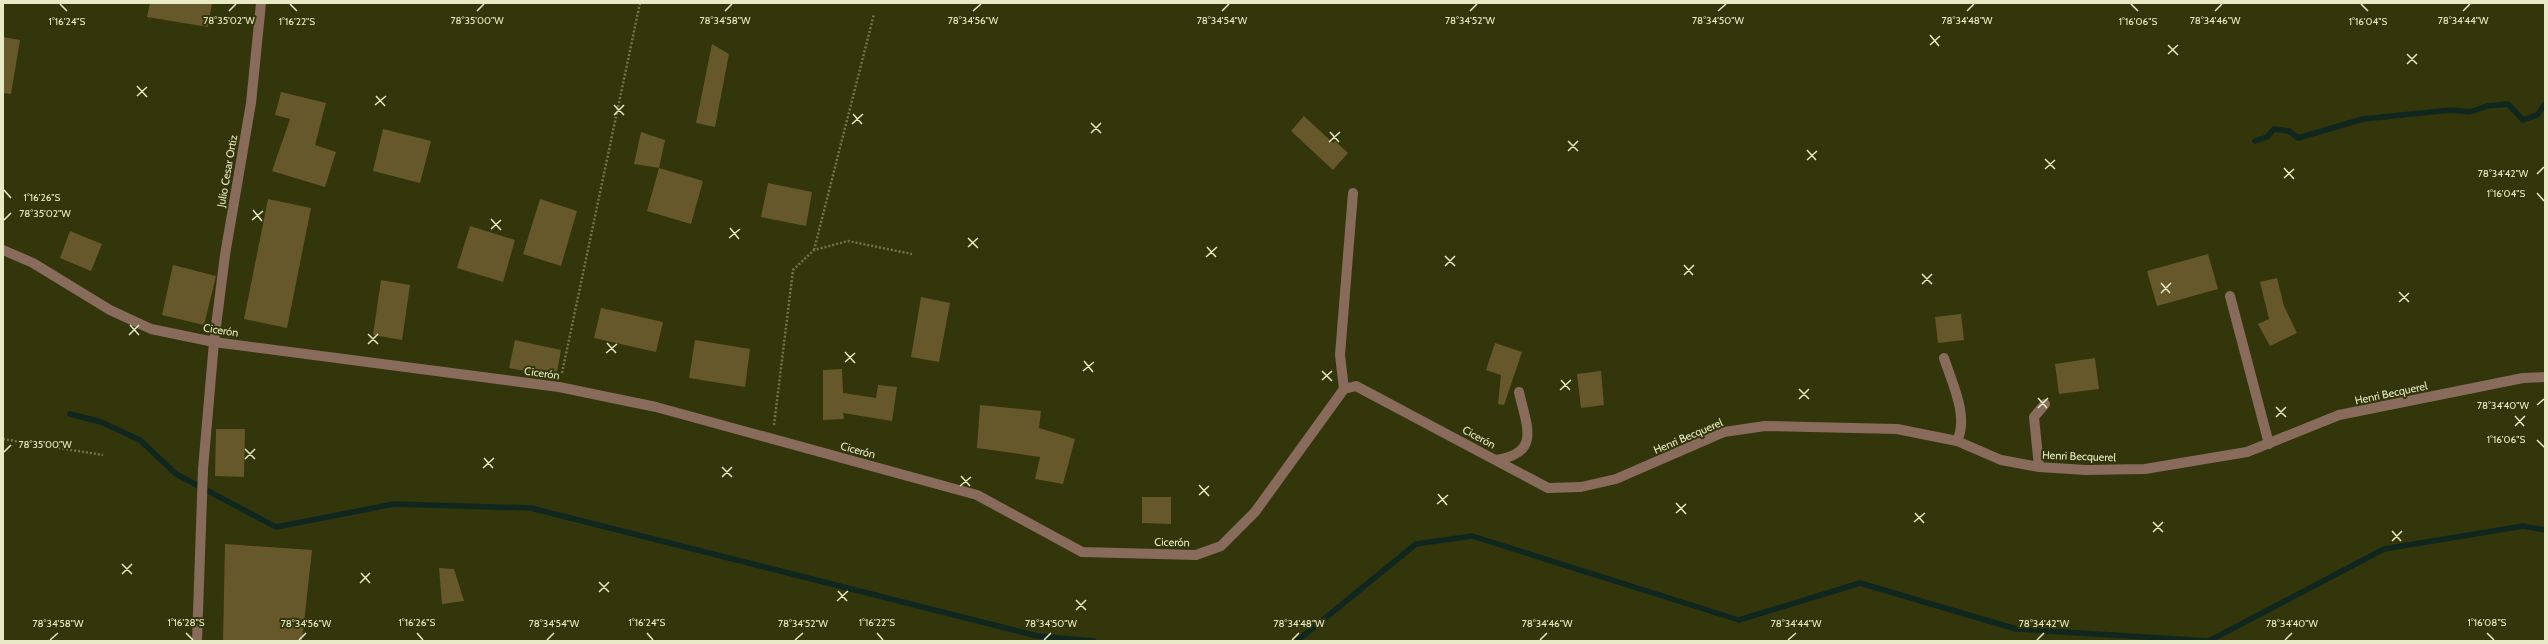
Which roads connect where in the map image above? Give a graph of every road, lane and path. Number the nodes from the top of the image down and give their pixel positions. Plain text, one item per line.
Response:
1 (261, 3) edge
2 (640, 3) edge
3 (874, 14) dead end
4 (1353, 193) dead end
5 (3, 250) edge
6 (814, 250) junction
7 (912, 254) dead end
8 (2230, 296) dead end
9 (214, 342) junction
10 (1944, 358) dead end
11 (2545, 377) edge
12 (560, 387) junction
13 (1344, 389) junction
14 (1519, 392) dead end
15 (2045, 404) dead end
16 (3, 439) edge
17 (772, 440) junction
18 (1957, 441) junction
19 (2269, 444) junction
20 (103, 456) dead end
21 (1496, 460) junction
22 (2039, 467) junction
23 (1616, 480) joint
24 (197, 641) edge

1 - 9 street, Julio Cesar Ortiz
2 - 12 path
3 - 6 path
4 - 13 street
5 - 9 street, Cicerón
6 - 7 path
6 - 17 path
8 - 19 street
9 - 12 street, Cicerón
9 - 24 street, Julio Cesar Ortiz
10 - 18 street
11 - 19 street, Henri Becquerel
12 - 17 street, Cicerón
13 - 17 street, Cicerón
13 - 21 street, Cicerón
14 - 21 street
15 - 22 street
16 - 20 path
18 - 22 street, Henri Becquerel
18 - 23 street, Henri Becquerel
19 - 22 street, Henri Becquerel
21 - 23 street, Cicerón

